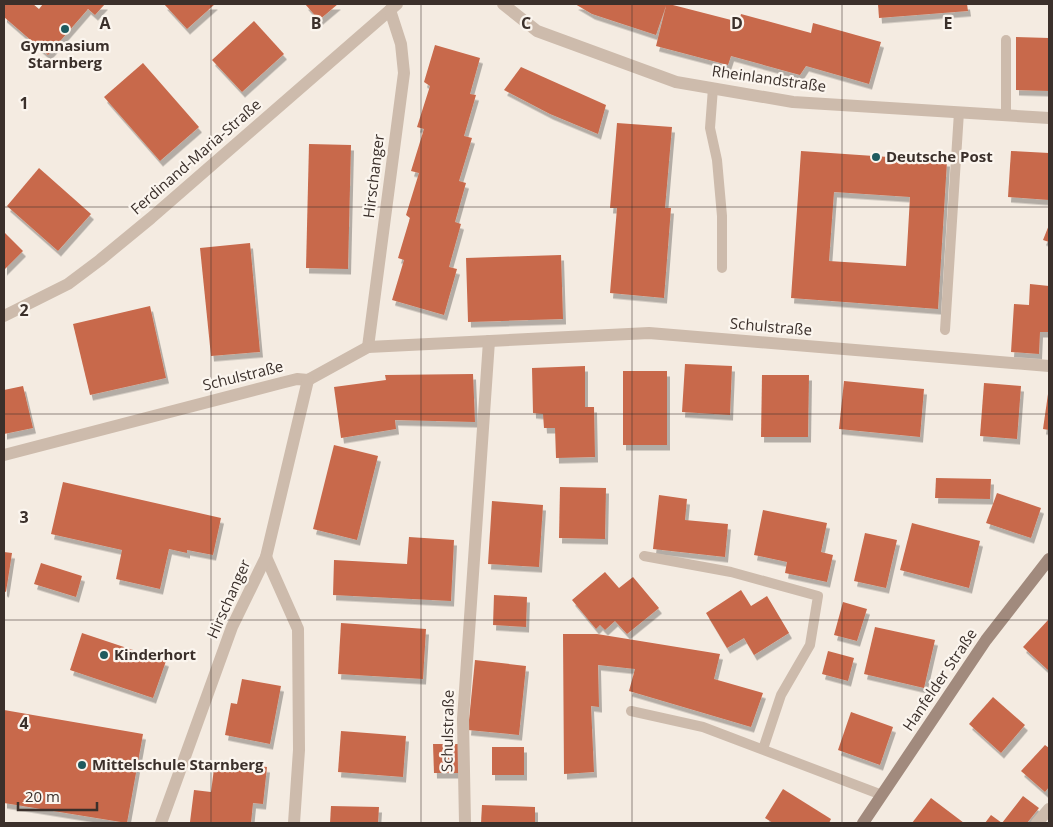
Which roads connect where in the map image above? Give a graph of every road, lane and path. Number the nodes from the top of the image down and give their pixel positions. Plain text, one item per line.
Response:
1 (503, 4) edge
2 (393, 7) edge
3 (1006, 40) dead end
4 (713, 88) junction
5 (959, 112) junction
6 (1006, 115) junction
7 (1049, 118) edge
8 (722, 268) dead end
9 (4, 316) edge
10 (944, 330) dead end
11 (489, 341) junction
12 (368, 347) junction
13 (1049, 366) edge
14 (308, 380) junction
15 (4, 455) edge
16 (644, 556) dead end
17 (266, 557) junction
18 (1049, 559) edge
19 (631, 711) dead end
20 (762, 749) junction
21 (882, 795) junction
22 (1049, 809) edge
23 (161, 823) edge
24 (294, 823) edge
25 (465, 823) edge
26 (863, 823) edge
27 (1037, 823) edge

1 - 4 street, Rheinlandstraße
2 - 9 street, Ferdinand-Maria-Straße
2 - 12 street, Hirschanger
3 - 6 lane
4 - 5 street, Rheinlandstraße
4 - 8 lane
5 - 6 street, Rheinlandstraße
5 - 10 lane
6 - 7 street, Rheinlandstraße
11 - 12 street, Schulstraße
11 - 13 street, Schulstraße
11 - 25 street, Schulstraße
12 - 14 street, Schulstraße
14 - 15 street, Schulstraße
14 - 17 street, Hirschanger
16 - 20 lane
17 - 23 street, Hirschanger
17 - 24 street, Hirschanger
18 - 21 street, Hanfelder Straße
19 - 20 lane
20 - 21 lane
21 - 26 street, Hanfelder Straße
22 - 27 street

